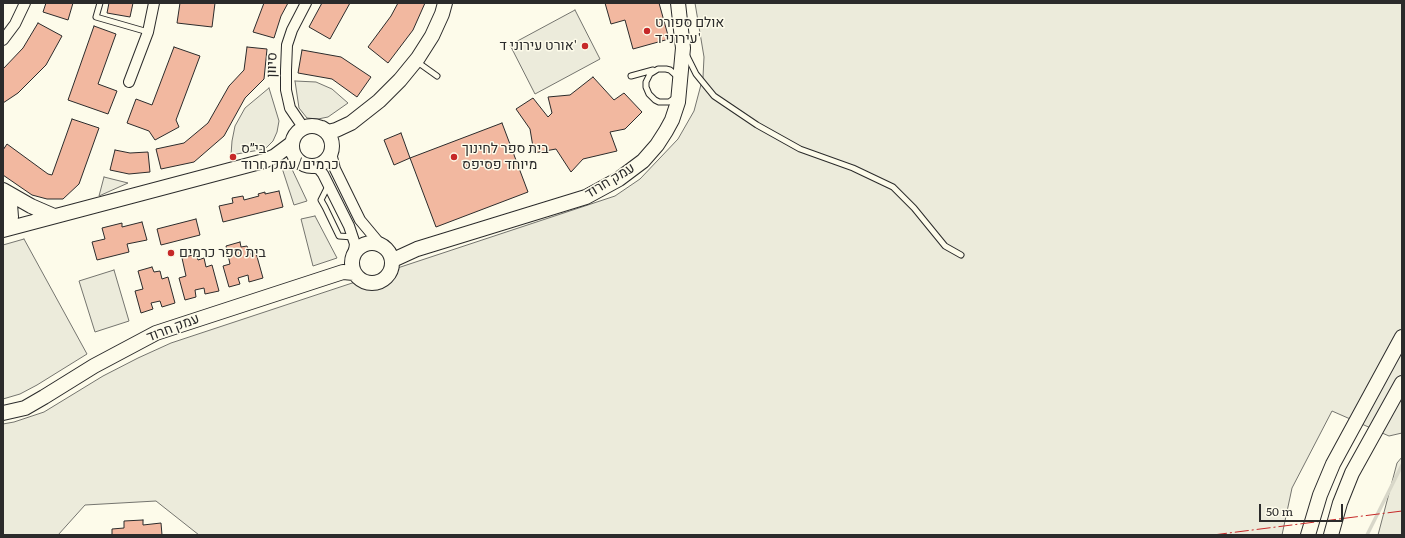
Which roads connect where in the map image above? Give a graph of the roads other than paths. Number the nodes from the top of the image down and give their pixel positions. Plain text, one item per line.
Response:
1 (25, 3) edge
2 (100, 3) edge
3 (154, 3) edge
4 (306, 3) edge
5 (445, 3) edge
6 (678, 3) edge
7 (148, 32) junction
8 (3, 40) edge
9 (683, 48) junction
10 (416, 61) junction
11 (656, 70) junction
12 (437, 76) dead end
13 (631, 76) dead end
14 (129, 82) dead end
15 (680, 90) junction
16 (303, 127) junction
17 (322, 128) junction
18 (291, 144) junction
19 (331, 152) junction
20 (311, 167) junction
21 (3, 190) edge
22 (54, 216) junction
23 (3, 230) edge
24 (380, 244) junction
25 (961, 254) dead end
26 (353, 257) junction
27 (392, 260) junction
28 (354, 273) junction
29 (1402, 337) edge
30 (1402, 383) edge
31 (3, 413) edge
32 (1308, 535) edge
33 (1331, 535) edge

1 - 8 street
2 - 7 lane
3 - 7 street
4 - 16 street, סיוון
5 - 10 street
6 - 9 street, עמק חרוד
7 - 14 street
9 - 15 street, עמק חרוד
9 - 25 lane
10 - 12 lane
10 - 17 street
11 - 13 lane
11 - 15 lane
11 - 15 lane
15 - 27 street, עמק חרוד
16 - 17 street
16 - 18 street
17 - 19 street
18 - 20 street
18 - 22 street
19 - 20 street
19 - 24 street
20 - 26 street
21 - 22 street
21 - 23 street
22 - 23 street
24 - 26 street
24 - 27 street
26 - 28 street
27 - 28 street
28 - 31 street, עמק חרוד
29 - 32 street
30 - 33 street

